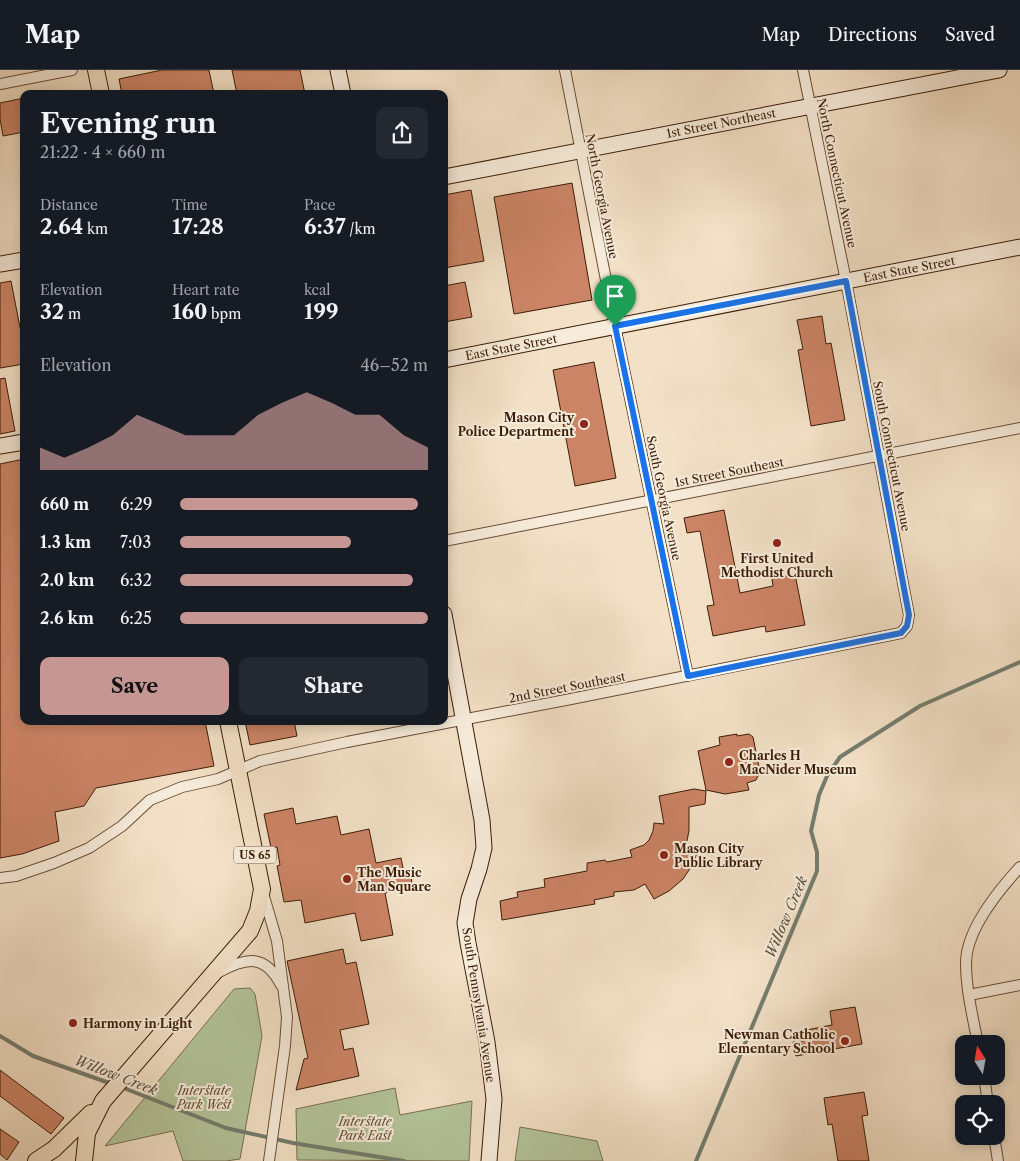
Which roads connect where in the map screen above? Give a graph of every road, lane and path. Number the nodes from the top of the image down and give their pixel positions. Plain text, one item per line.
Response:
1 (72, 70) edge
2 (96, 70) edge
3 (338, 70) edge
4 (565, 70) edge
5 (803, 70) edge
6 (999, 70) edge
7 (0, 84) edge
8 (100, 90) edge
9 (341, 90) edge
10 (810, 106) junction
11 (580, 150) junction
12 (448, 176) edge
13 (1020, 246) edge
14 (20, 261) edge
15 (0, 264) edge
16 (846, 281) junction
17 (615, 326) junction
18 (448, 359) edge
19 (1020, 428) edge
20 (20, 443) edge
21 (0, 446) edge
22 (878, 455) junction
23 (652, 500) junction
24 (448, 540) edge
25 (901, 633) joint
26 (448, 635) edge
27 (688, 676) junction
28 (464, 719) junction
29 (448, 722) edge
30 (229, 725) edge
31 (433, 725) edge
32 (238, 771) junction
33 (1020, 868) edge
34 (0, 878) edge
35 (262, 889) junction
36 (213, 974) junction
37 (1020, 985) edge
38 (282, 988) junction
39 (969, 995) junction
40 (976, 1035) edge
41 (103, 1100) junction
42 (995, 1145) edge
43 (269, 1160) edge
44 (36, 1161) edge
45 (84, 1161) edge
46 (489, 1161) edge
47 (998, 1161) edge

1 - 7 street
2 - 8 main road
3 - 9 main road
4 - 11 street, North Georgia Avenue
5 - 10 street, North Connecticut Avenue
6 - 10 main road, 1st Street Northeast
10 - 11 main road, 1st Street Northeast
10 - 16 street, North Connecticut Avenue
11 - 12 main road, 1st Street Northeast
11 - 17 street, North Georgia Avenue
13 - 16 main road, East State Street
14 - 15 main road
16 - 17 main road, East State Street
16 - 22 street, South Connecticut Avenue
17 - 18 main road, East State Street
17 - 23 street, South Georgia Avenue
19 - 22 street, 1st Street Southeast
20 - 21 main road
22 - 23 street, 1st Street Southeast
22 - 25 street, South Connecticut Avenue
23 - 24 street, 1st Street Southeast
23 - 27 street, South Georgia Avenue
25 - 27 street, 2nd Street Southeast
26 - 28 main road, South Pennsylvania Avenue
27 - 28 street, 2nd Street Southeast
28 - 29 street, 2nd Street Southeast
28 - 46 main road, South Pennsylvania Avenue
30 - 32 main road, US 65
31 - 32 street, 2nd Street Southeast
32 - 34 street, 2nd Street Southeast
32 - 35 main road, US 65
33 - 39 street
35 - 36 main road, US 65
35 - 38 street
36 - 38 street
36 - 41 main road, US 65
37 - 39 street
38 - 43 street
39 - 40 street
41 - 44 main road
41 - 45 main road, US 65
42 - 47 street

